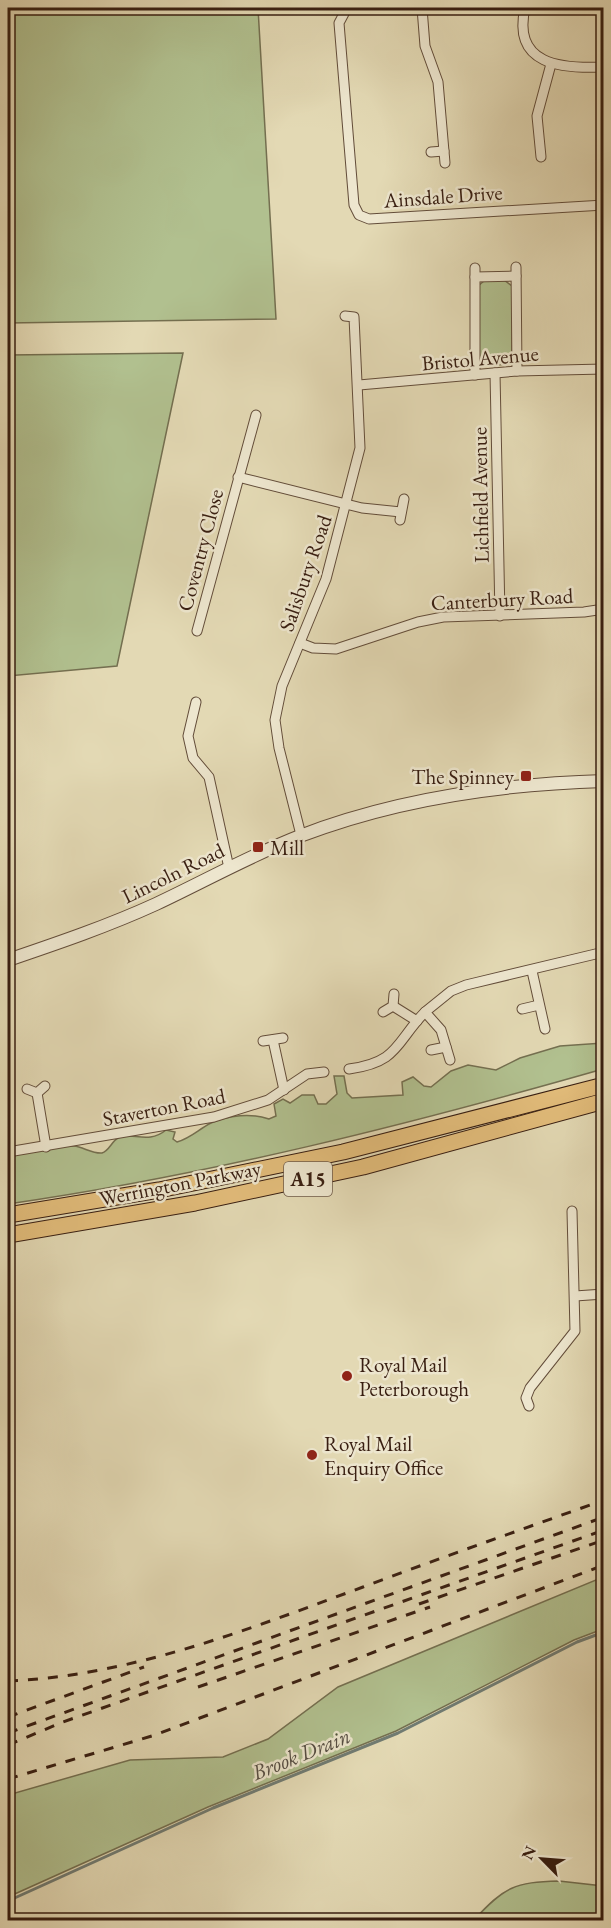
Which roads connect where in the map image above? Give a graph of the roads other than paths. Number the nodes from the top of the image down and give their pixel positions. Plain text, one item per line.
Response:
1 (346, 8) edge
2 (353, 8) edge
3 (422, 8) edge
4 (525, 8) edge
5 (551, 64) junction
6 (603, 67) edge
7 (444, 151) junction
8 (431, 152) dead end
9 (541, 157) dead end
10 (445, 164) dead end
11 (603, 205) edge
12 (366, 316) dead end
13 (603, 369) edge
14 (517, 371) junction
15 (495, 373) junction
16 (476, 375) junction
17 (359, 386) junction
18 (256, 416) dead end
19 (238, 477) junction
20 (404, 499) dead end
21 (348, 503) junction
22 (603, 609) edge
23 (500, 616) junction
24 (197, 631) dead end
25 (300, 643) junction
26 (196, 702) dead end
27 (603, 781) edge
28 (301, 835) junction
29 (229, 868) junction
30 (603, 952) edge
31 (8, 960) edge
32 (532, 971) junction
33 (394, 994) dead end
34 (539, 1005) junction
35 (393, 1006) junction
36 (522, 1009) dead end
37 (383, 1012) dead end
38 (425, 1012) junction
39 (417, 1021) junction
40 (545, 1029) dead end
41 (273, 1040) dead end
42 (446, 1047) junction
43 (431, 1050) dead end
44 (450, 1060) dead end
45 (349, 1069) dead end
46 (324, 1072) dead end
47 (603, 1085) edge
48 (45, 1086) dead end
49 (27, 1089) dead end
50 (284, 1090) junction
51 (37, 1093) junction
52 (603, 1101) edge
53 (46, 1147) junction
54 (8, 1152) edge
55 (572, 1211) dead end
56 (8, 1215) edge
57 (8, 1235) edge
58 (603, 1294) edge
59 (575, 1296) junction
60 (529, 1407) dead end

1 - 2 street, Ainsdale Drive
1 - 11 street, Ainsdale Drive
3 - 7 street
4 - 5 street
5 - 6 street
5 - 9 street
7 - 8 street
7 - 10 street
12 - 17 street, Salisbury Road
13 - 14 street, Bristol Avenue
14 - 15 street, Bristol Avenue
14 - 16 street
15 - 16 street, Bristol Avenue
15 - 23 street, Lichfield Avenue
16 - 17 street, Bristol Avenue
17 - 21 street, Salisbury Road
18 - 19 street, Coventry Close
19 - 21 street, Coventry Close
19 - 24 street, Coventry Close
20 - 21 street, Coventry Close
21 - 25 street, Salisbury Road
22 - 23 street, Canterbury Road
23 - 25 street, Canterbury Road
25 - 28 street, Salisbury Road
26 - 29 street
27 - 28 street, Lincoln Road
28 - 29 street, Lincoln Road
29 - 31 street, Lincoln Road
30 - 32 street
32 - 34 street
32 - 38 street
33 - 35 street
34 - 36 street
34 - 40 street
35 - 37 street
35 - 39 street
38 - 39 street
38 - 42 street
39 - 45 street
41 - 50 street
42 - 43 street
42 - 44 street
46 - 50 street, Staverton Road
47 - 56 highway, Werrington Parkway / A15
48 - 51 street
49 - 51 street
50 - 53 street, Staverton Road
51 - 53 street
52 - 57 highway, Werrington Parkway / A15
53 - 54 street, Staverton Road
55 - 59 street
58 - 59 street
59 - 60 street

